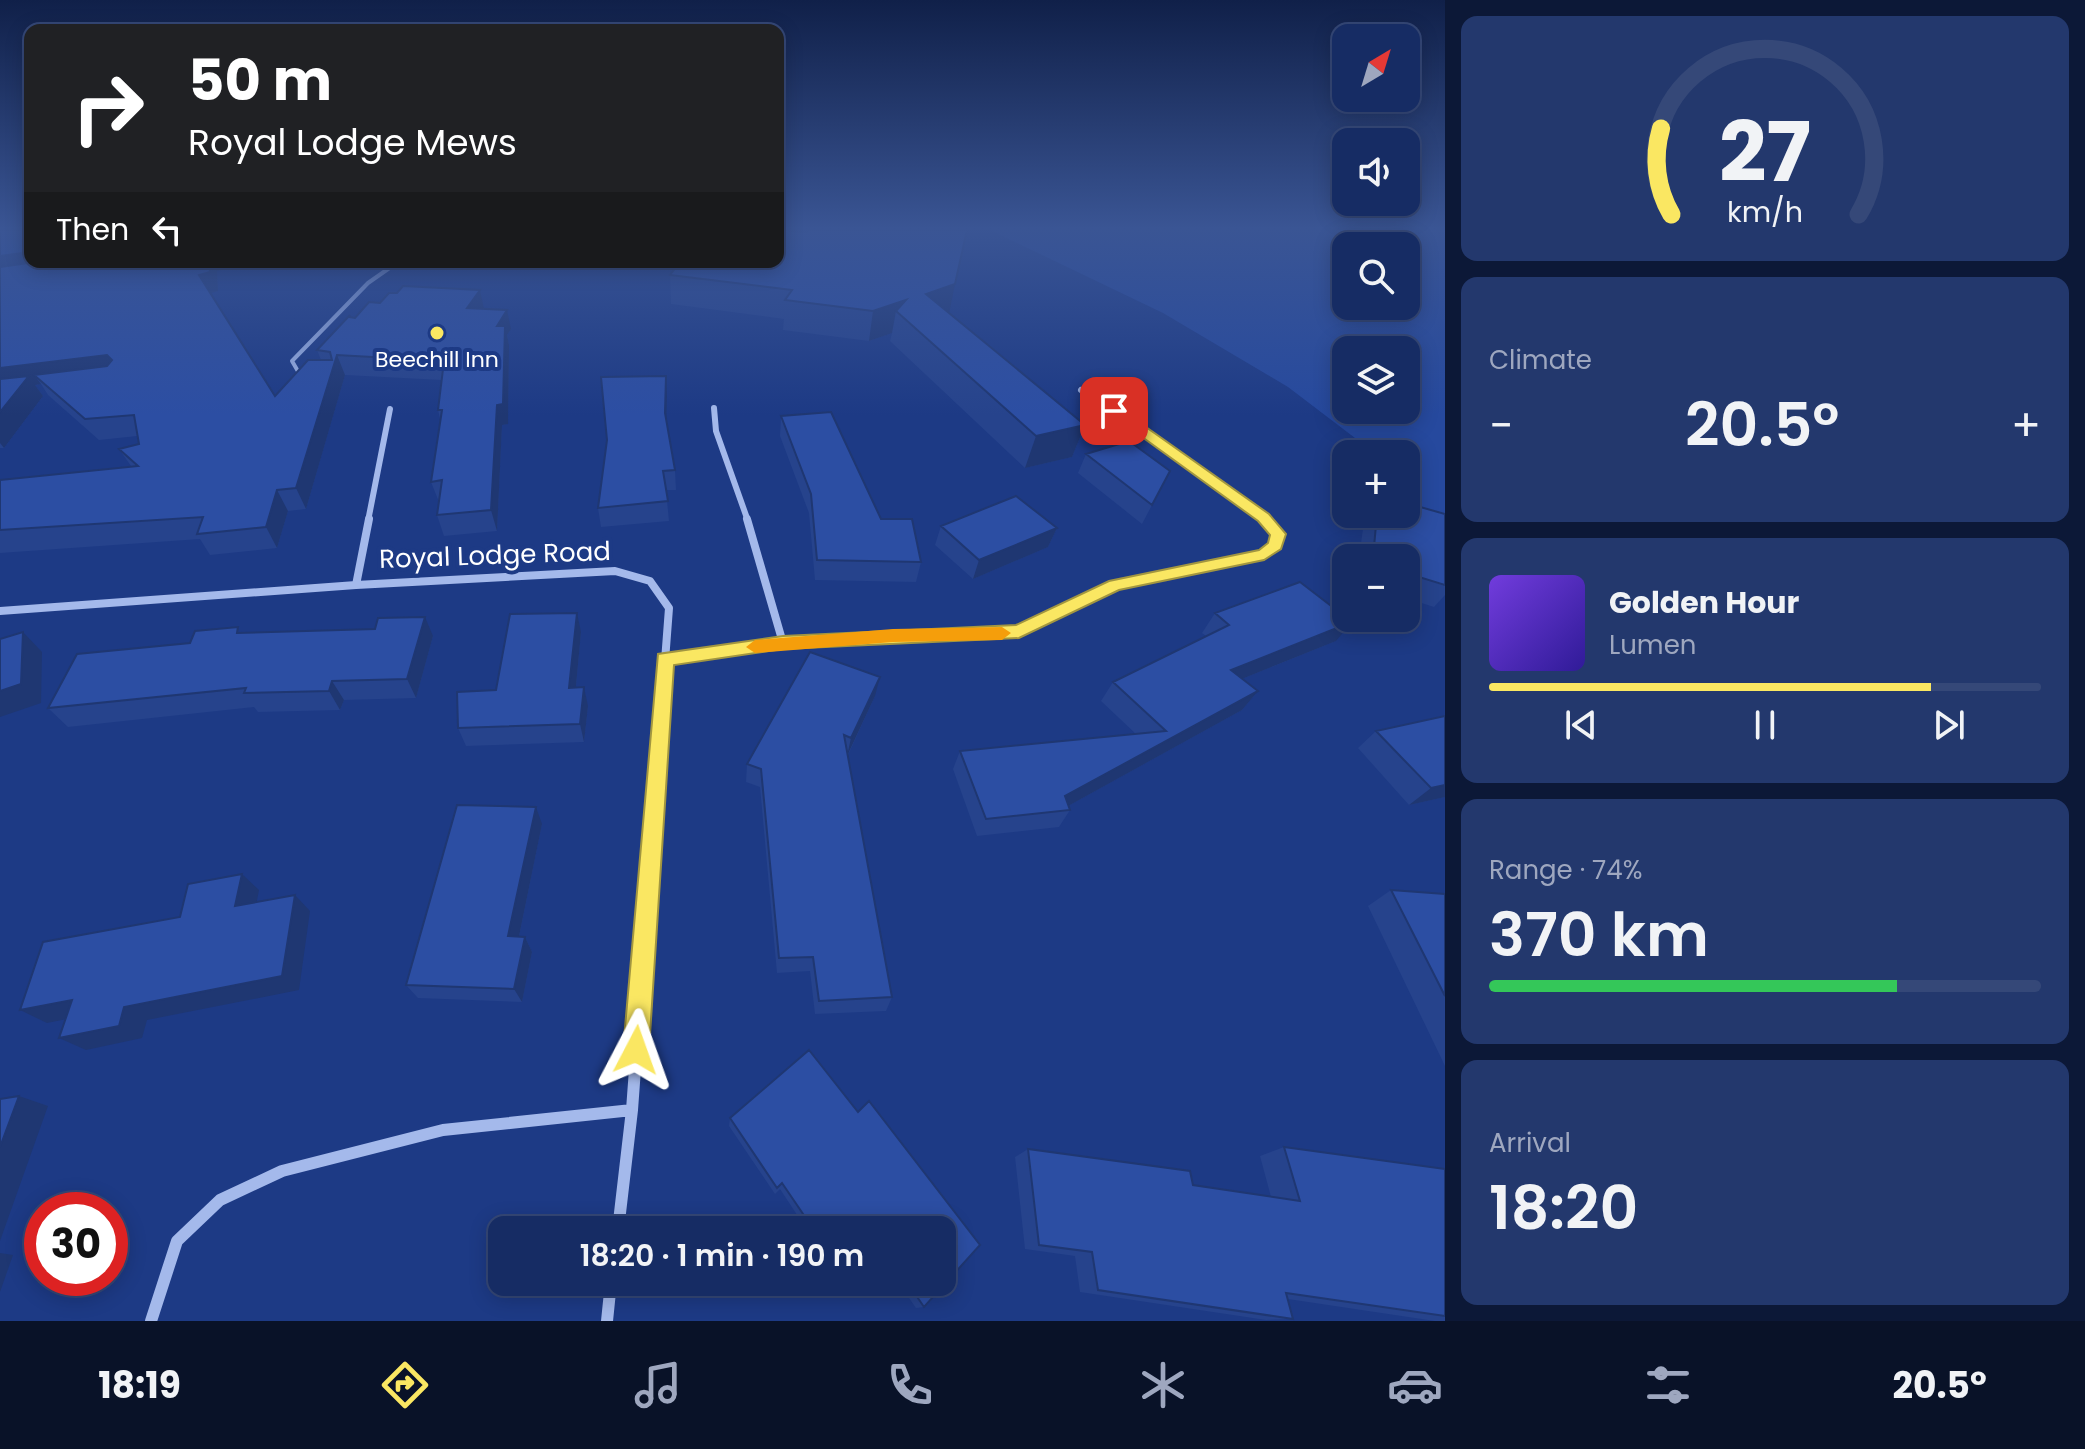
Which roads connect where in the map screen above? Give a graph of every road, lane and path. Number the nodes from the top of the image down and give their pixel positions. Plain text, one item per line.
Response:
1 (360, 292) edge
2 (312, 374) edge
3 (1081, 390) dead end
4 (714, 408) dead end
5 (390, 409) dead end
6 (356, 585) junction
7 (0, 611) edge
8 (783, 643) junction
9 (665, 659) junction
10 (632, 1110) junction
11 (620, 1216) edge
12 (610, 1296) edge
13 (151, 1321) edge
14 (607, 1321) edge

1 - 2 lane
3 - 8 street
4 - 8 street
5 - 6 street, Royal Lodge Road
6 - 7 street, Royal Lodge Road
6 - 9 street, Royal Lodge Road
8 - 9 street
9 - 10 street, Royal Lodge Road
10 - 11 street, Royal Lodge Road
10 - 13 street
12 - 14 street

